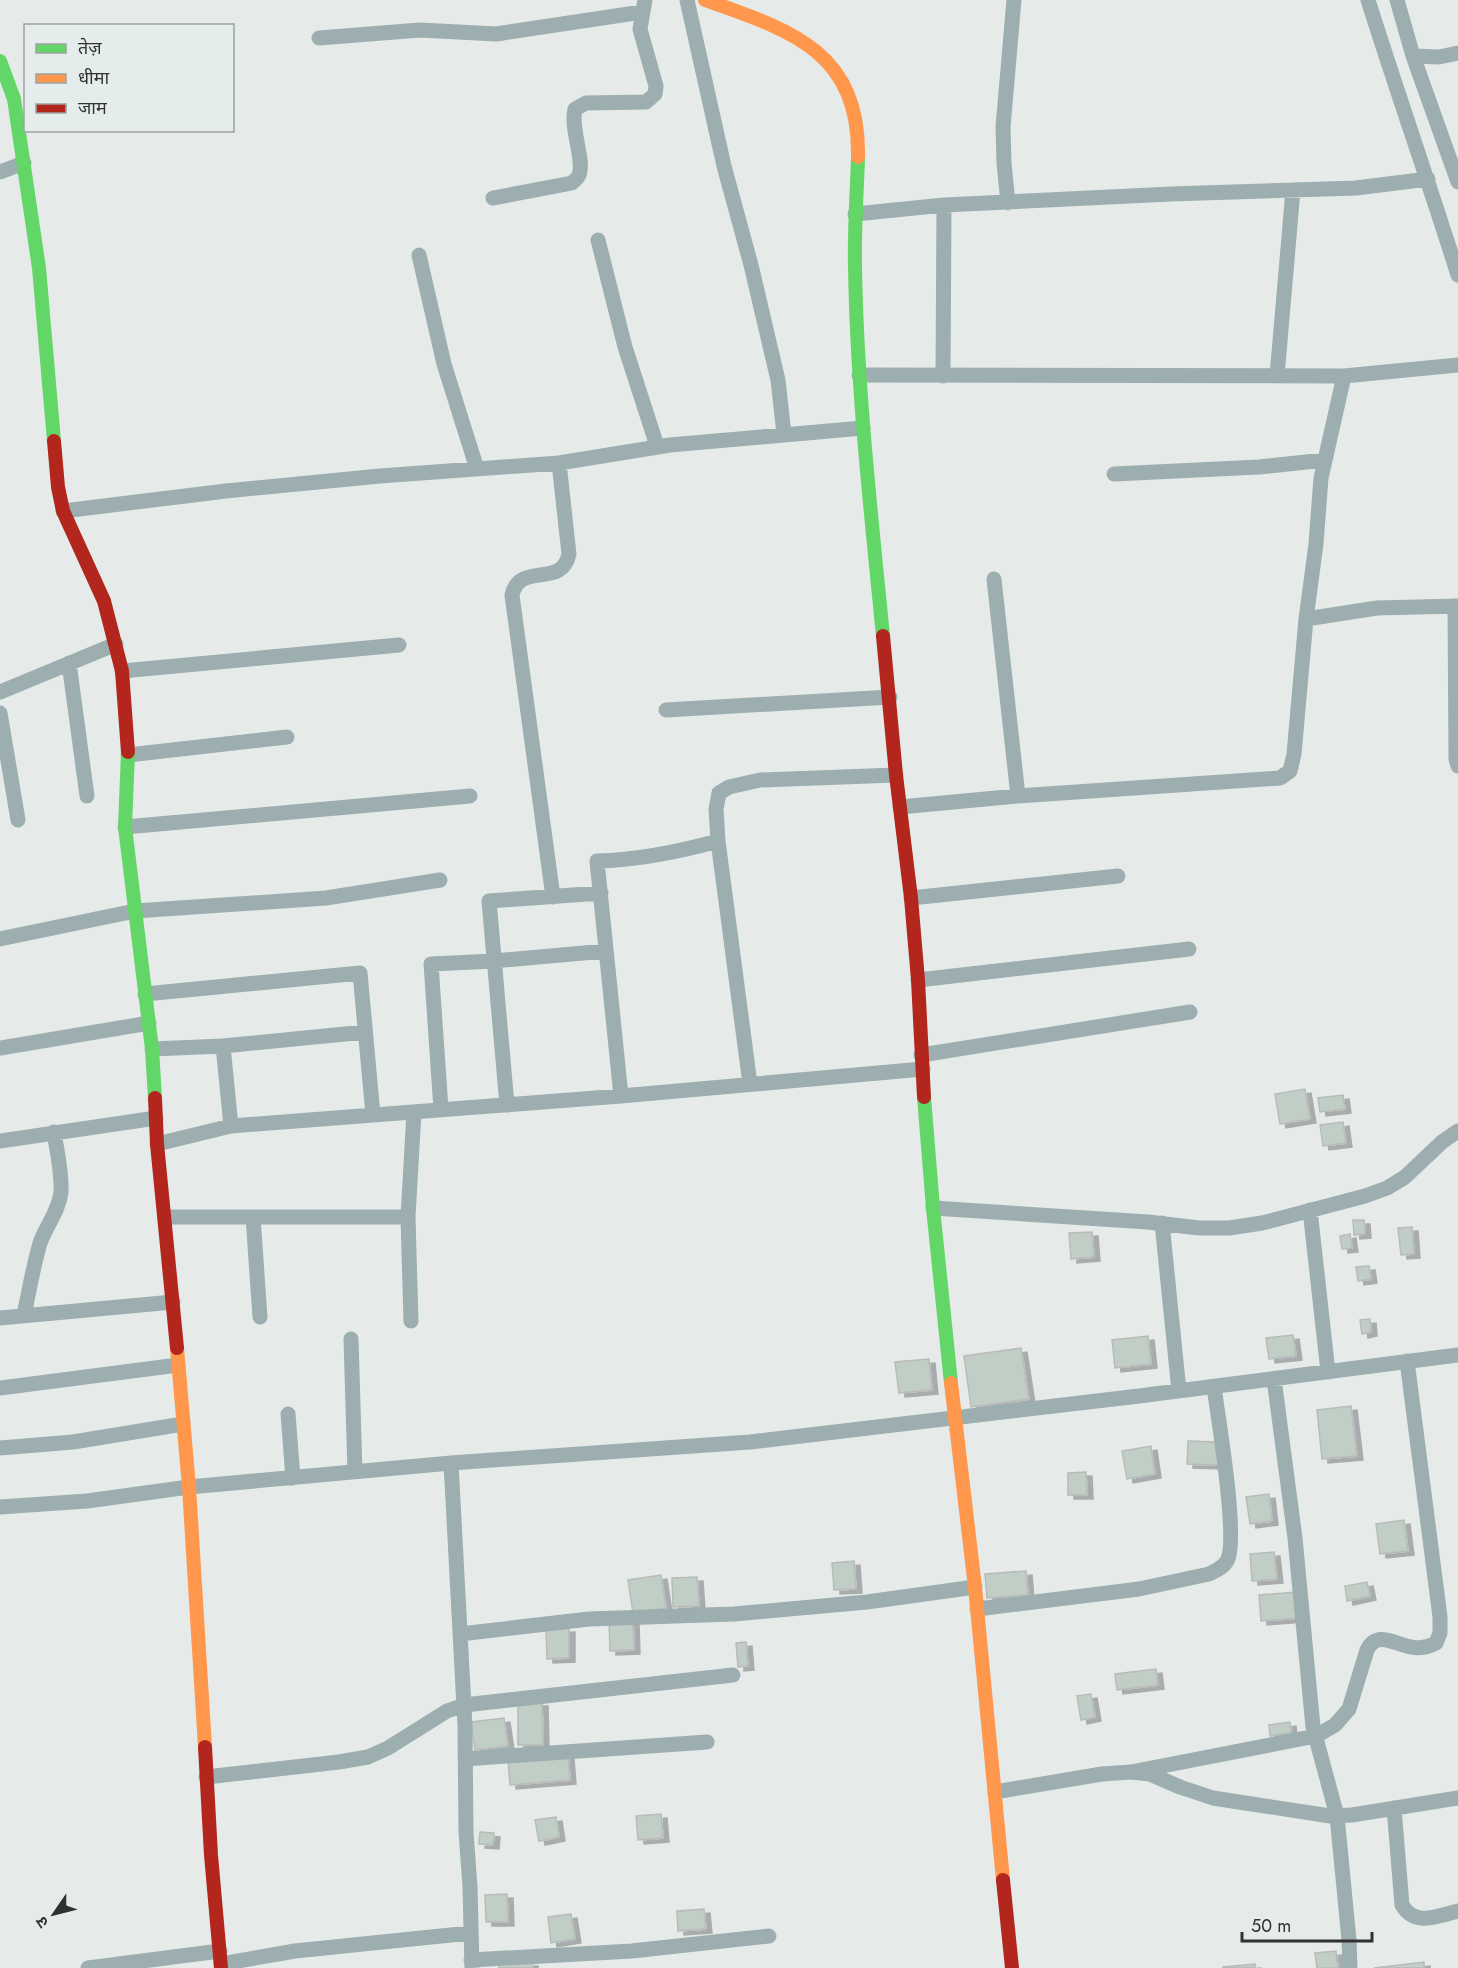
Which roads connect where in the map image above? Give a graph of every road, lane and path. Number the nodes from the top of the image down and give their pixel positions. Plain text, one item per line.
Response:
1 (687, 0) edge
2 (705, 0) edge
3 (1014, 0) edge
4 (1368, 0) edge
5 (1397, 0) edge
6 (643, 6) edge
7 (319, 38) dead end
8 (1458, 53) edge
9 (1413, 56) junction
10 (0, 61) edge
11 (24, 163) junction
12 (0, 172) edge
13 (1428, 179) junction
14 (1458, 182) edge
15 (1293, 190) junction
16 (493, 198) dead end
17 (1008, 202) junction
18 (944, 205) junction
19 (855, 214) junction
20 (598, 240) dead end
21 (419, 255) dead end
22 (1458, 275) edge
23 (1458, 365) edge
24 (860, 375) junction
25 (943, 376) junction
26 (1277, 376) junction
27 (1344, 376) junction
28 (863, 428) junction
29 (784, 434) junction
30 (657, 446) junction
31 (1325, 460) junction
32 (559, 463) junction
33 (477, 469) junction
34 (1114, 474) dead end
35 (63, 511) junction
36 (994, 579) dead end
37 (1456, 606) edge
38 (1306, 619) junction
39 (116, 644) junction
40 (399, 645) dead end
41 (69, 663) junction
42 (122, 671) junction
43 (0, 692) edge
44 (890, 697) junction
45 (666, 710) dead end
46 (0, 713) edge
47 (287, 736) dead end
48 (128, 755) junction
49 (1458, 765) edge
50 (896, 775) junction
51 (87, 796) dead end
52 (470, 796) dead end
53 (1018, 796) junction
54 (900, 807) junction
55 (18, 820) dead end
56 (125, 827) junction
57 (718, 841) junction
58 (1118, 876) dead end
59 (440, 880) dead end
60 (601, 893) junction
61 (553, 897) junction
62 (911, 898) junction
63 (135, 911) junction
64 (0, 939) edge
65 (1189, 949) dead end
66 (606, 951) junction
67 (494, 961) junction
68 (918, 980) junction
69 (145, 994) junction
70 (1190, 1012) dead end
71 (149, 1023) junction
72 (366, 1032) junction
73 (223, 1046) junction
74 (0, 1048) edge
75 (152, 1049) junction
76 (922, 1062) junction
77 (750, 1084) junction
78 (621, 1096) junction
79 (507, 1104) junction
80 (441, 1109) junction
81 (414, 1112) junction
82 (373, 1115) junction
83 (156, 1118) junction
84 (231, 1126) junction
85 (1458, 1131) edge
86 (54, 1132) junction
87 (0, 1141) edge
88 (157, 1144) junction
89 (933, 1208) junction
90 (1310, 1210) junction
91 (165, 1217) junction
92 (253, 1217) junction
93 (408, 1217) junction
94 (1162, 1223) junction
95 (173, 1302) junction
96 (24, 1316) junction
97 (260, 1317) dead end
98 (0, 1318) edge
99 (411, 1321) dead end
100 (351, 1339) dead end
101 (1458, 1355) edge
102 (1407, 1361) junction
103 (178, 1365) junction
104 (1328, 1372) junction
105 (1274, 1379) junction
106 (1214, 1387) junction
107 (0, 1388) edge
108 (1179, 1391) junction
109 (288, 1414) dead end
110 (955, 1419) junction
111 (183, 1424) junction
112 (0, 1448) edge
113 (451, 1463) junction
114 (356, 1472) junction
115 (292, 1478) junction
116 (189, 1487) junction
117 (0, 1507) edge
118 (975, 1587) junction
119 (977, 1609) junction
120 (460, 1634) junction
121 (733, 1676) dead end
122 (464, 1705) junction
123 (1316, 1736) junction
124 (707, 1742) dead end
125 (465, 1759) junction
126 (1131, 1772) junction
127 (206, 1777) junction
128 (995, 1792) junction
129 (1458, 1798) edge
130 (1394, 1808) junction
131 (1338, 1816) junction
132 (1458, 1911) edge
133 (470, 1933) junction
134 (769, 1935) dead end
135 (220, 1961) edge
136 (471, 1964) edge
137 (88, 1968) edge
138 (1012, 1968) edge
139 (1350, 1968) edge

1 - 29 street
2 - 19 street
3 - 17 street
4 - 13 street
5 - 9 street
6 - 7 street
6 - 16 street
8 - 9 street
9 - 14 street
10 - 11 street
11 - 12 street
11 - 35 street
13 - 15 street
13 - 22 street
15 - 17 street
15 - 26 street
17 - 18 street
18 - 19 street
18 - 25 street
19 - 24 street
20 - 30 street
21 - 33 street
23 - 27 street
24 - 25 street
24 - 28 street
25 - 26 street
26 - 27 street
27 - 31 street
28 - 29 street
28 - 44 street
29 - 30 street
30 - 32 street
31 - 34 street
31 - 38 street
32 - 33 street
32 - 61 street
33 - 35 street
35 - 39 street
36 - 53 street
37 - 38 street
37 - 49 street
38 - 53 street
39 - 41 street
39 - 42 street
40 - 42 street
41 - 43 street
41 - 51 street
42 - 48 street
44 - 45 street
44 - 50 street
46 - 55 street
47 - 48 street
48 - 56 street
50 - 54 street
50 - 57 street
52 - 56 street
53 - 54 street
54 - 62 street
56 - 63 street
57 - 60 street
57 - 77 street
58 - 62 street
59 - 63 street
60 - 61 street
60 - 66 street
61 - 67 street
62 - 68 street
63 - 64 street
63 - 69 street
65 - 68 street
66 - 67 street
66 - 78 street
67 - 79 street
67 - 80 street
68 - 76 street
69 - 71 street
69 - 72 street
70 - 76 street
71 - 74 street
71 - 75 street
72 - 73 street
72 - 82 street
73 - 75 street
73 - 84 street
75 - 83 street
76 - 77 street
76 - 89 street
77 - 78 street
78 - 79 street
79 - 80 street
80 - 81 street
81 - 82 street
81 - 93 street
82 - 84 street
83 - 86 street
83 - 88 street
84 - 88 street
85 - 90 street
86 - 87 street
86 - 96 street
88 - 91 street
89 - 94 street
89 - 110 street
90 - 94 street
90 - 104 street
91 - 92 street
91 - 95 street
92 - 93 street
92 - 97 street
93 - 99 street
94 - 108 street
95 - 96 street
95 - 103 street
96 - 98 street
100 - 114 street
101 - 102 street
102 - 104 street
102 - 123 street
103 - 107 street
103 - 111 street
104 - 105 street
105 - 106 street
105 - 123 street
106 - 108 street
106 - 119 street
108 - 110 street
109 - 115 street
110 - 113 street
110 - 118 street
111 - 112 street
111 - 116 street
113 - 114 street
113 - 120 street
114 - 115 street
115 - 116 street
116 - 117 street
116 - 127 street
118 - 119 street
118 - 120 street
119 - 128 street
120 - 122 street
121 - 122 street
122 - 125 street
122 - 127 street
123 - 126 street
123 - 131 street
124 - 125 street
125 - 133 street
126 - 128 street
126 - 131 street
127 - 135 street
128 - 138 street
129 - 130 street
130 - 131 street
130 - 132 street
131 - 139 street
133 - 135 street
133 - 136 street
134 - 136 street
135 - 137 street

